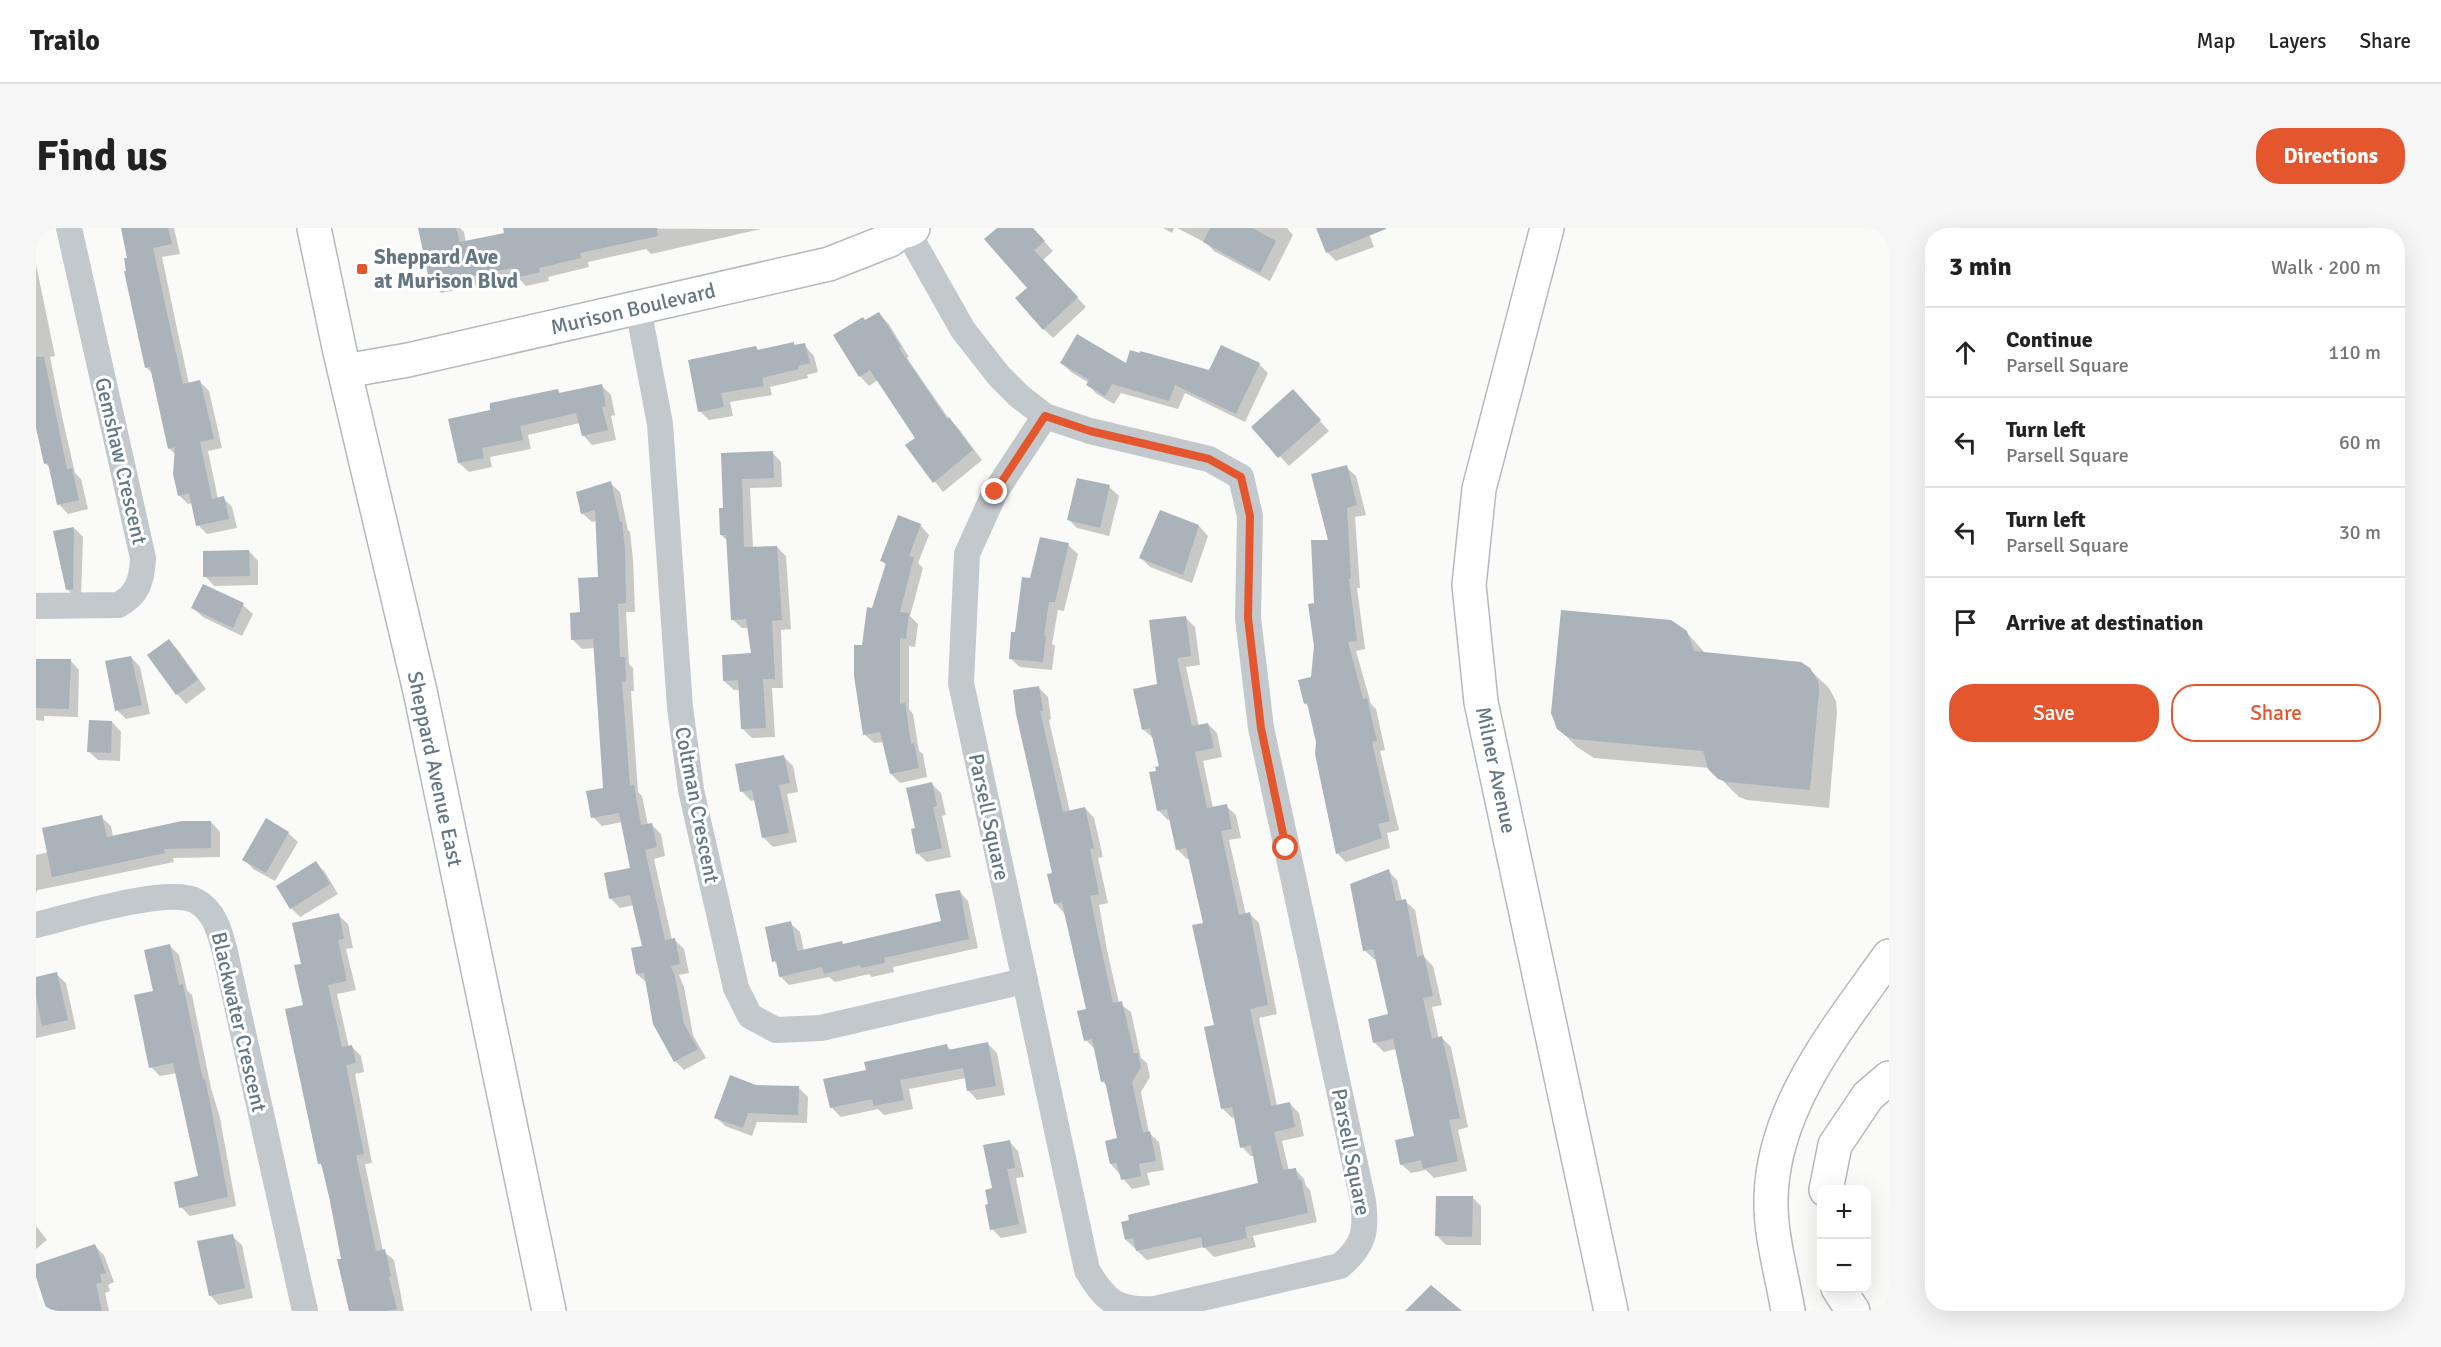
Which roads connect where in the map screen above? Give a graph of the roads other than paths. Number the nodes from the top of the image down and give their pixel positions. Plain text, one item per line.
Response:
1 (69, 228) edge
2 (314, 228) edge
3 (1547, 228) edge
4 (910, 230) edge
5 (638, 308) junction
6 (345, 371) junction
7 (1045, 416) junction
8 (36, 606) edge
9 (36, 925) edge
10 (1889, 956) edge
11 (1024, 981) junction
12 (1889, 1078) edge
13 (1827, 1185) edge
14 (1841, 1293) edge
15 (304, 1311) edge
16 (549, 1311) edge
17 (1611, 1311) edge
18 (1788, 1311) edge
19 (1854, 1311) edge

1 - 8 street, Gemshaw Crescent
2 - 6 main road, Sheppard Avenue East
3 - 17 main road, Milner Avenue
4 - 5 main road, Murison Boulevard
4 - 7 street, Parsell Square
5 - 6 main road, Murison Boulevard
5 - 11 street, Coltman Crescent
6 - 16 main road, Sheppard Avenue East
7 - 11 street, Parsell Square
7 - 11 street, Parsell Square
9 - 15 street, Blackwater Crescent
10 - 18 main road
12 - 13 main road
14 - 19 main road

